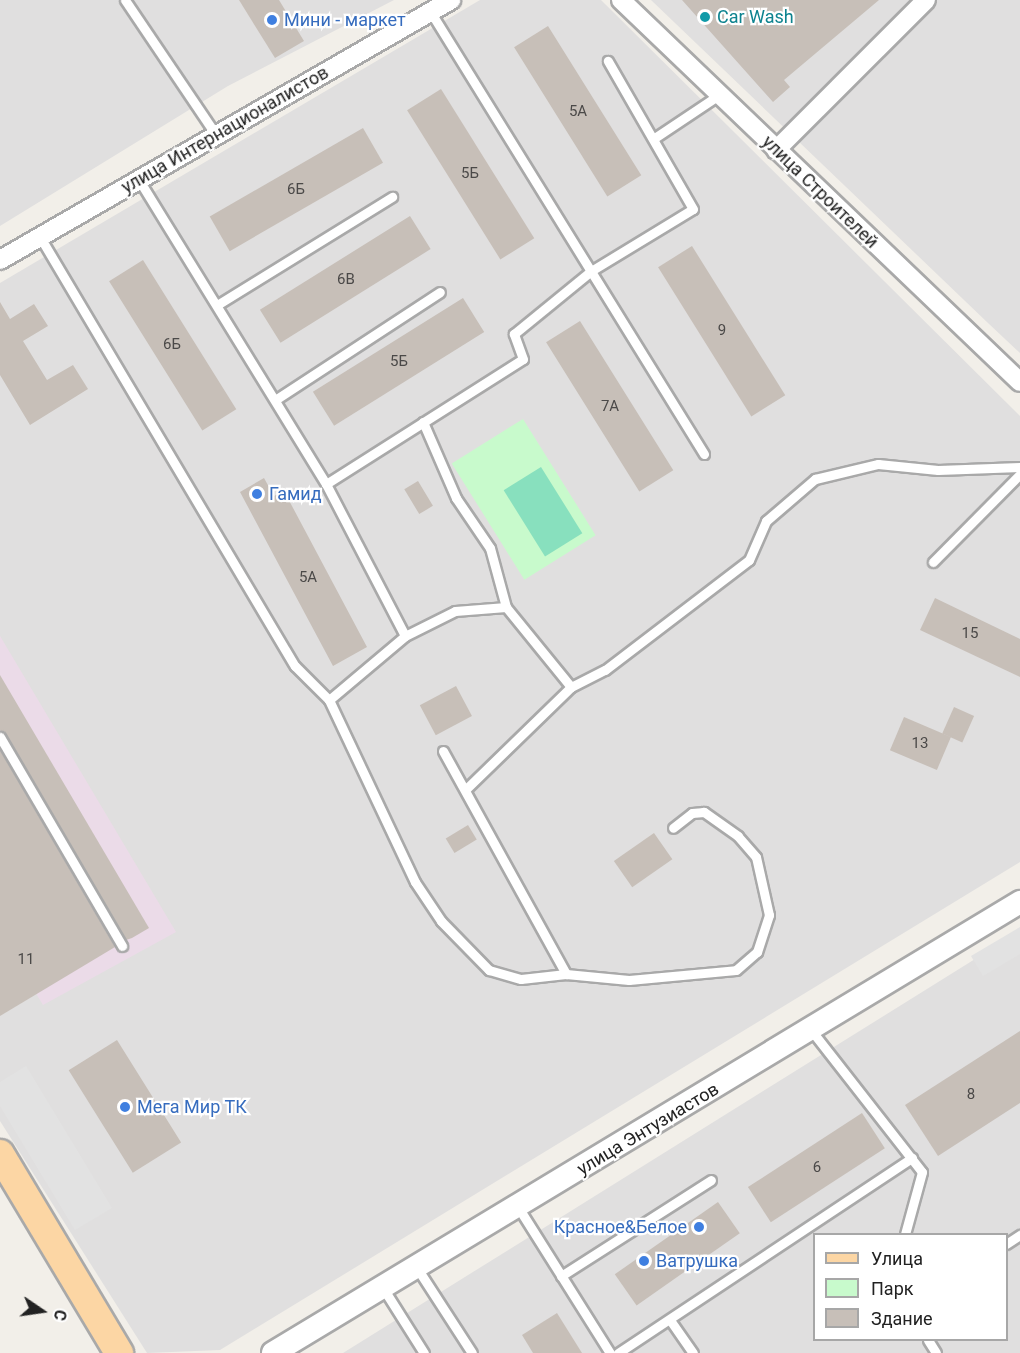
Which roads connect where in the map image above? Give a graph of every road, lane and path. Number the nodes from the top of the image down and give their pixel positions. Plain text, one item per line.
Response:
1 (125, 0) edge
2 (451, 0) edge
3 (621, 0) edge
4 (926, 0) edge
5 (430, 11) junction
6 (608, 61) dead end
7 (719, 95) junction
8 (216, 135) junction
9 (656, 136) junction
10 (776, 150) junction
11 (139, 180) junction
12 (392, 197) dead end
13 (40, 237) junction
14 (0, 260) edge
15 (591, 271) junction
16 (440, 292) dead end
17 (217, 305) junction
18 (1020, 382) edge
19 (275, 400) junction
20 (423, 422) junction
21 (704, 454) dead end
22 (1020, 467) edge
23 (1020, 474) edge
24 (326, 484) junction
25 (933, 562) dead end
26 (506, 607) junction
27 (405, 636) junction
28 (571, 687) junction
29 (329, 700) junction
30 (0, 737) edge
31 (443, 751) dead end
32 (466, 789) junction
33 (673, 828) dead end
34 (1020, 902) edge
35 (122, 946) dead end
36 (566, 975) junction
37 (811, 1030) junction
38 (0, 1154) edge
39 (912, 1158) junction
40 (711, 1180) dead end
41 (518, 1207) junction
42 (905, 1233) edge
43 (417, 1268) junction
44 (561, 1276) junction
45 (383, 1288) junction
46 (670, 1320) junction
47 (119, 1353) edge
48 (273, 1353) edge
49 (423, 1353) edge
50 (472, 1353) edge
51 (610, 1353) edge
52 (618, 1353) edge
53 (693, 1353) edge

1 - 8 lane
2 - 5 street, улица Интернационалистов
3 - 7 street, улица Строителей
4 - 10 street
5 - 8 street, улица Интернационалистов
5 - 15 lane
6 - 9 lane
7 - 9 lane
7 - 10 street, улица Строителей
8 - 11 street, улица Интернационалистов
9 - 15 lane
10 - 18 street, улица Строителей
11 - 13 street, улица Интернационалистов
11 - 17 lane
12 - 17 lane
13 - 14 street, улица Интернационалистов
13 - 29 lane
15 - 20 lane
15 - 21 lane
16 - 19 lane
17 - 19 lane
19 - 24 lane
20 - 24 lane
20 - 26 lane
22 - 28 lane
23 - 25 lane
24 - 27 lane
26 - 27 lane
26 - 28 lane
27 - 29 lane
28 - 32 lane
29 - 36 lane
30 - 35 lane
31 - 32 lane
32 - 36 lane
33 - 36 lane
34 - 37 street, улица Энтузиастов
37 - 39 lane
37 - 41 street, улица Энтузиастов
38 - 47 main road
39 - 42 lane
39 - 46 lane
40 - 44 lane
41 - 43 street, улица Энтузиастов
41 - 44 lane
43 - 45 street, улица Энтузиастов
43 - 50 lane
44 - 51 lane
45 - 48 street, улица Энтузиастов
45 - 49 lane
46 - 52 lane
46 - 53 lane

